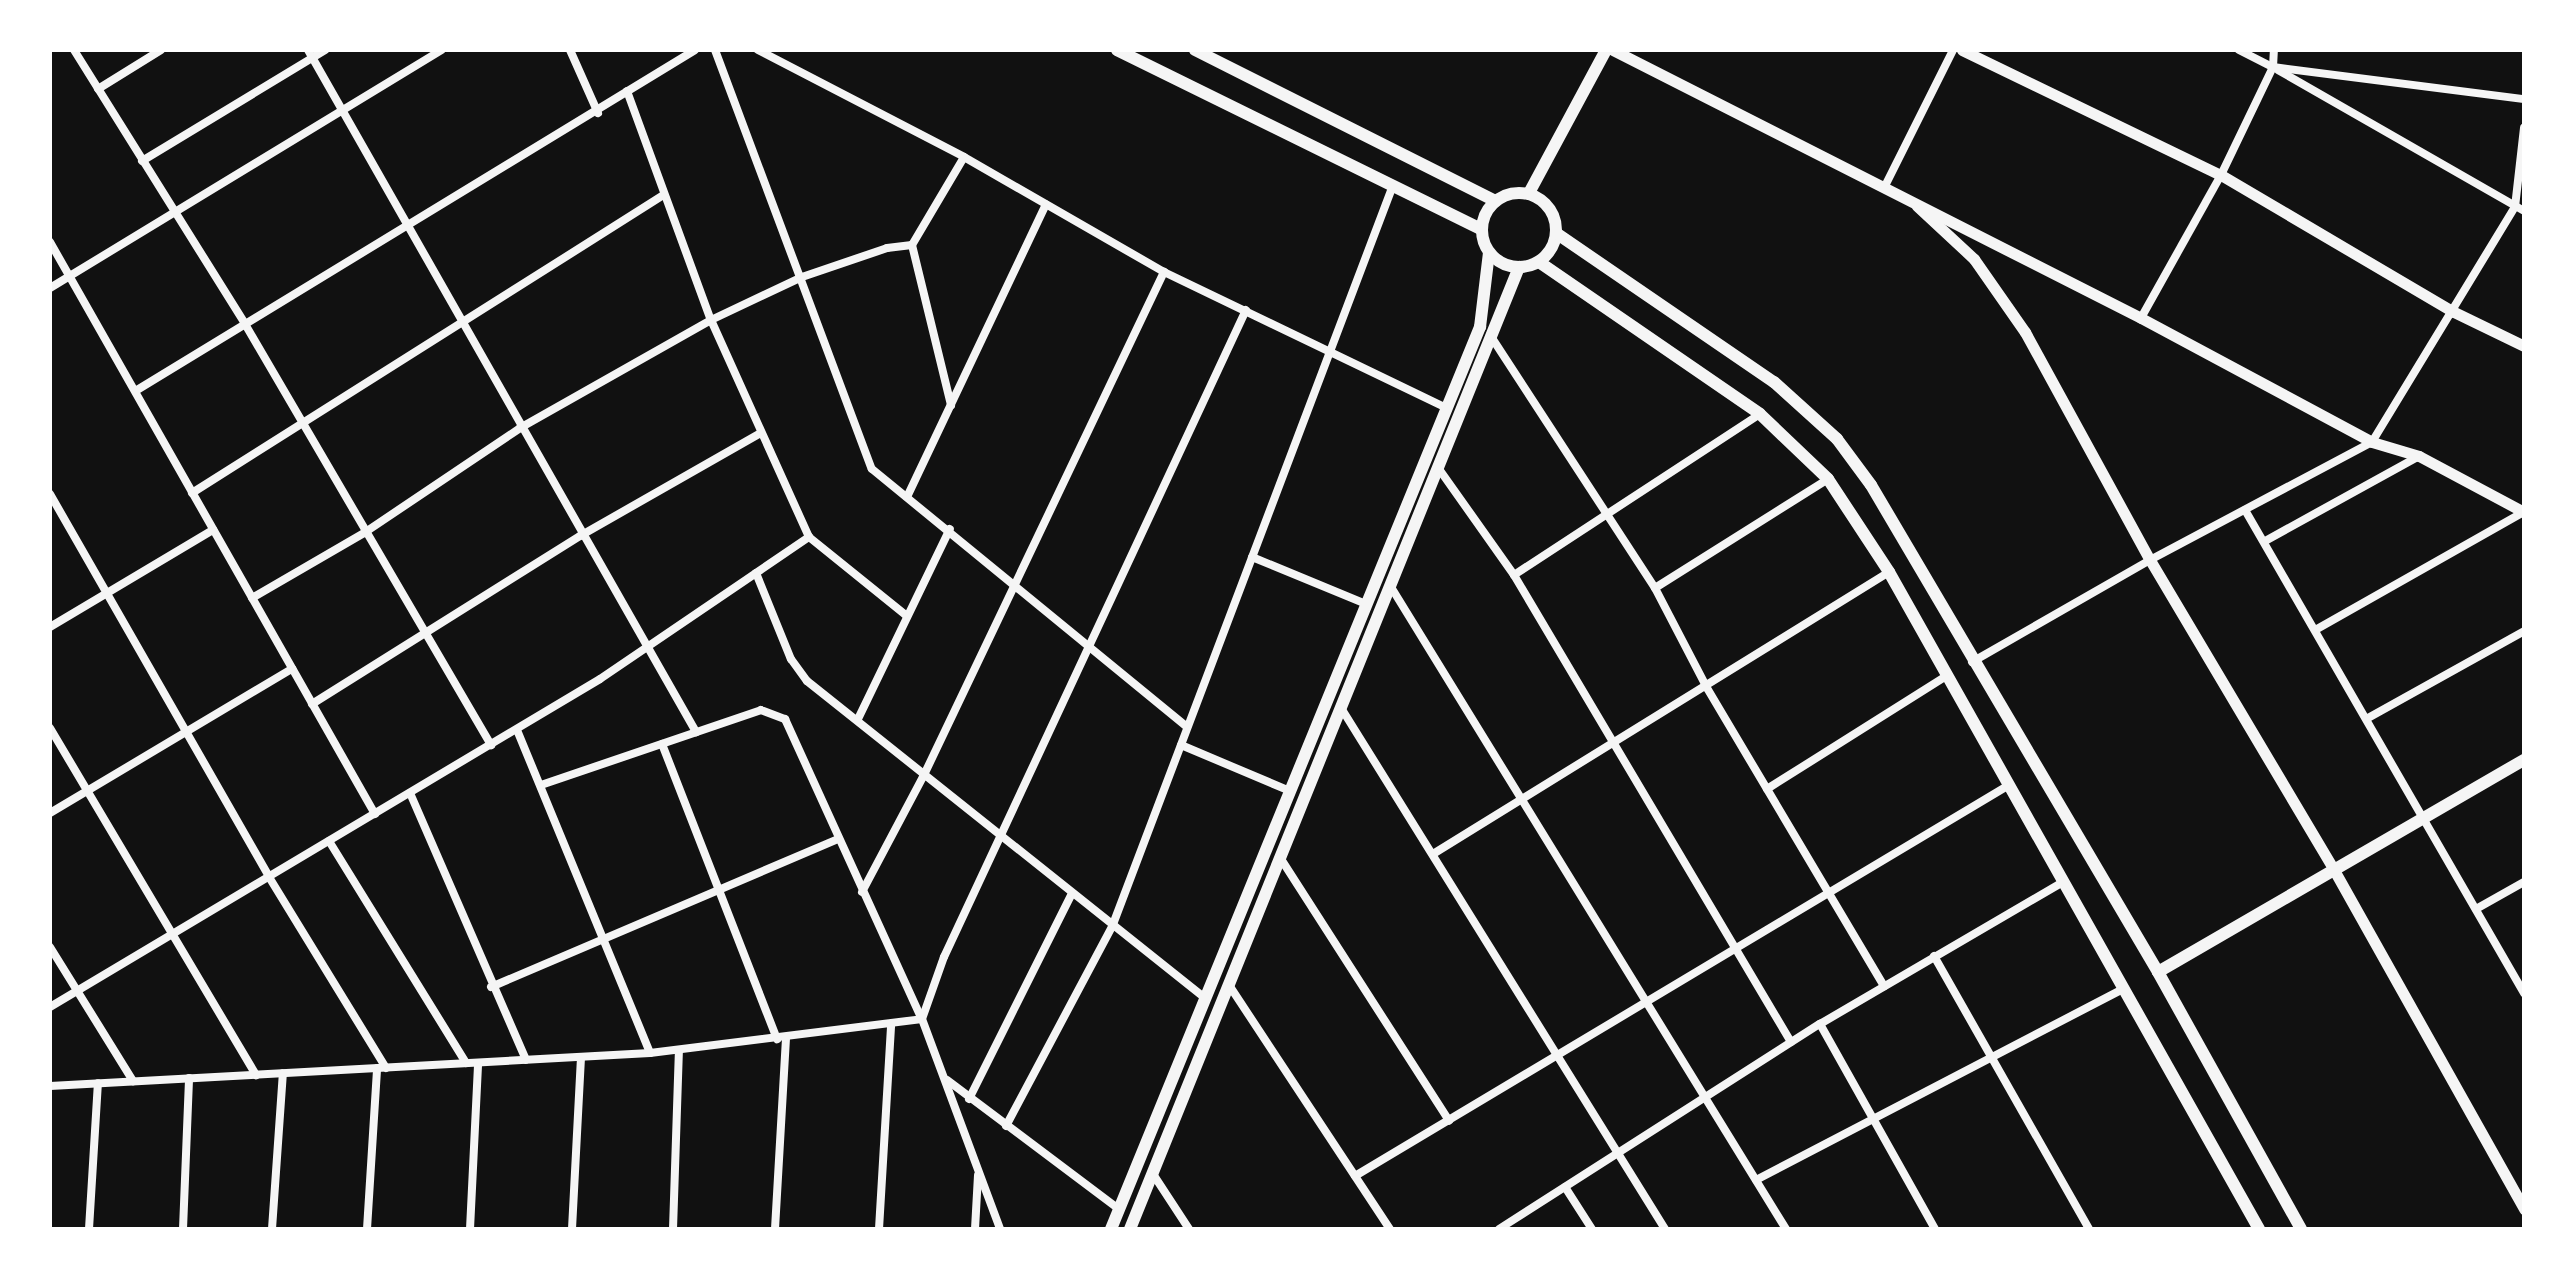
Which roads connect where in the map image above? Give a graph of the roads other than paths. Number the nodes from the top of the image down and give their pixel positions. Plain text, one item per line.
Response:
1 (74, 50) edge
2 (161, 50) edge
3 (325, 50) edge
4 (441, 50) edge
5 (570, 50) edge
6 (715, 50) edge
7 (758, 50) edge
8 (1117, 50) edge
9 (1195, 50) edge
10 (1606, 50) edge
11 (1613, 50) edge
12 (1953, 50) edge
13 (1962, 50) edge
14 (2239, 50) edge
15 (2274, 50) edge
16 (689, 51) edge
17 (310, 54) edge
18 (2273, 67) junction
19 (98, 89) junction
20 (627, 91) junction
21 (2524, 99) edge
22 (340, 108) junction
23 (598, 113) junction
24 (2524, 128) edge
25 (964, 157) junction
26 (142, 161) junction
27 (2221, 175) junction
28 (1392, 188) junction
29 (1884, 188) junction
30 (1529, 193) junction
31 (662, 196) junction
32 (1495, 201) junction
33 (1046, 204) junction
34 (1917, 206) junction
35 (2520, 209) edge
36 (173, 213) junction
37 (409, 224) junction
38 (1481, 229) junction
39 (1556, 233) junction
40 (50, 242) edge
41 (912, 245) junction
42 (1489, 253) junction
43 (1539, 262) junction
44 (1519, 267) junction
45 (1164, 272) junction
46 (69, 276) junction
47 (802, 277) junction
48 (50, 288) edge
49 (1246, 310) junction
50 (2454, 312) junction
51 (2141, 318) junction
52 (711, 320) junction
53 (460, 323) junction
54 (245, 324) junction
55 (1492, 338) junction
56 (2524, 346) edge
57 (1331, 349) junction
58 (137, 390) junction
59 (951, 405) junction
60 (1446, 408) junction
61 (1760, 414) junction
62 (301, 425) junction
63 (520, 428) junction
64 (759, 434) junction
65 (2372, 442) junction
66 (2419, 456) junction
67 (1439, 469) junction
68 (1828, 479) junction
69 (192, 493) junction
70 (50, 494) edge
71 (907, 497) junction
72 (2245, 510) junction
73 (2524, 512) edge
74 (1609, 513) junction
75 (950, 529) junction
76 (213, 530) junction
77 (364, 533) junction
78 (580, 536) junction
79 (809, 537) junction
80 (2267, 540) junction
81 (1252, 557) junction
82 (2150, 560) junction
83 (1889, 572) junction
84 (756, 573) junction
85 (1514, 575) junction
86 (1015, 585) junction
87 (1391, 587) junction
88 (1655, 588) junction
89 (106, 592) junction
90 (252, 598) junction
91 (1366, 604) junction
92 (907, 616) junction
93 (50, 627) edge
94 (2317, 629) junction
95 (2524, 631) edge
96 (426, 636) junction
97 (1088, 646) junction
98 (645, 649) junction
99 (1972, 662) junction
100 (292, 669) junction
101 (1948, 675) junction
102 (1707, 688) junction
103 (312, 704) junction
104 (1343, 711) junction
105 (2368, 718) junction
106 (858, 719) junction
107 (1187, 727) junction
108 (50, 728) edge
109 (517, 730) junction
110 (186, 732) junction
111 (696, 732) junction
112 (1614, 743) junction
113 (662, 744) junction
114 (491, 745) junction
115 (1181, 745) junction
116 (2524, 760) edge
117 (923, 777) junction
118 (541, 785) junction
119 (2009, 785) junction
120 (1767, 789) junction
121 (86, 791) junction
122 (1290, 791) junction
123 (410, 793) junction
124 (1522, 799) junction
125 (50, 813) edge
126 (375, 814) junction
127 (2424, 818) junction
128 (999, 836) junction
129 (838, 839) junction
130 (329, 841) junction
131 (1433, 854) junction
132 (1281, 859) junction
133 (2334, 870) junction
134 (269, 877) junction
135 (2063, 882) junction
136 (2524, 882) edge
137 (720, 890) junction
138 (862, 892) junction
139 (1829, 894) junction
140 (1071, 895) junction
141 (2476, 909) junction
142 (1112, 927) junction
143 (170, 936) junction
144 (602, 938) junction
145 (50, 947) edge
146 (1733, 952) junction
147 (1934, 956) junction
148 (2158, 972) junction
149 (1229, 985) junction
150 (1884, 986) junction
151 (491, 987) junction
152 (2123, 989) junction
153 (76, 992) junction
154 (2524, 993) edge
155 (1205, 998) junction
156 (1645, 1004) junction
157 (50, 1007) edge
158 (922, 1019) junction
159 (891, 1024) junction
160 (1820, 1024) junction
161 (781, 1038) junction
162 (1791, 1042) junction
163 (679, 1050) junction
164 (650, 1053) junction
165 (1559, 1054) junction
166 (581, 1057) junction
167 (1991, 1057) junction
168 (526, 1060) junction
169 (466, 1063) junction
170 (478, 1063) junction
171 (382, 1068) junction
172 (283, 1073) junction
173 (256, 1075) junction
174 (944, 1077) junction
175 (189, 1078) junction
176 (133, 1081) junction
177 (98, 1083) junction
178 (50, 1086) edge
179 (1706, 1097) junction
180 (969, 1099) junction
181 (1873, 1119) junction
182 (1449, 1121) junction
183 (1006, 1126) junction
184 (1615, 1155) junction
185 (979, 1170) junction
186 (1153, 1174) junction
187 (1355, 1176) junction
188 (1756, 1180) junction
189 (1565, 1187) junction
190 (1119, 1209) junction
191 (2524, 1209) edge
192 (89, 1229) edge
193 (183, 1229) edge
194 (272, 1229) edge
195 (367, 1229) edge
196 (470, 1229) edge
197 (572, 1229) edge
198 (673, 1229) edge
199 (775, 1229) edge
200 (879, 1229) edge
201 (975, 1229) edge
202 (1000, 1229) edge
203 (1111, 1229) edge
204 (1130, 1229) edge
205 (1189, 1229) edge
206 (1390, 1229) edge
207 (1499, 1229) edge
208 (1592, 1229) edge
209 (1665, 1229) edge
210 (1786, 1229) edge
211 (1935, 1229) edge
212 (2089, 1229) edge
213 (2259, 1229) edge
214 (2301, 1229) edge

1 - 19 street
2 - 19 street
3 - 17 street
4 - 22 street
5 - 23 street
6 - 47 street
7 - 25 street
8 - 28 main road
9 - 32 main road
10 - 30 main road
11 - 29 street
12 - 29 street
13 - 27 street
14 - 18 street
15 - 18 street
16 - 20 street
17 - 22 street
17 - 26 street
18 - 21 street
18 - 27 street
18 - 35 street
19 - 26 street
20 - 23 street
20 - 31 street
22 - 36 street
22 - 37 street
23 - 37 street
24 - 35 street
25 - 33 street
25 - 41 street
26 - 36 street
27 - 50 street
27 - 51 street
28 - 38 main road
28 - 57 street
29 - 34 street
30 - 32 main road
30 - 39 main road
31 - 52 street
31 - 53 street
32 - 38 main road
33 - 45 street
33 - 59 street
34 - 51 street
34 - 82 street
35 - 50 street
36 - 46 street
36 - 54 street
37 - 53 street
37 - 54 street
38 - 42 main road
39 - 43 main road
39 - 99 main road
40 - 46 street
41 - 47 street
41 - 59 street
42 - 44 main road
42 - 60 main road
43 - 44 main road
43 - 61 main road
44 - 55 main road
45 - 49 street
45 - 86 street
46 - 48 street
46 - 58 street
47 - 52 street
47 - 71 street
49 - 57 street
49 - 97 street
50 - 56 street
50 - 65 street
51 - 65 street
52 - 63 street
52 - 64 street
53 - 62 street
53 - 63 street
54 - 58 street
54 - 62 street
55 - 67 main road
55 - 74 street
57 - 60 street
57 - 81 street
58 - 69 street
59 - 71 street
60 - 91 main road
61 - 68 main road
61 - 74 street
62 - 69 street
62 - 77 street
63 - 77 street
63 - 78 street
64 - 78 street
64 - 79 street
65 - 66 street
65 - 72 street
66 - 73 street
66 - 80 street
67 - 85 street
67 - 87 main road
68 - 83 main road
68 - 88 street
69 - 76 street
70 - 89 street
71 - 75 street
72 - 80 street
72 - 82 street
73 - 94 street
74 - 85 street
74 - 88 street
75 - 86 street
75 - 92 street
76 - 89 street
76 - 90 street
77 - 90 street
77 - 96 street
78 - 96 street
78 - 98 street
79 - 84 street
79 - 92 street
80 - 94 street
81 - 91 street
81 - 107 street
82 - 99 street
82 - 133 street
83 - 101 main road
83 - 102 street
84 - 98 street
84 - 106 street
85 - 112 street
86 - 97 street
86 - 117 street
87 - 104 main road
87 - 124 street
88 - 102 street
89 - 93 street
89 - 110 street
90 - 100 street
91 - 122 main road
92 - 106 street
94 - 105 street
95 - 105 street
96 - 103 street
96 - 114 street
97 - 107 street
97 - 128 street
98 - 109 street
98 - 111 street
99 - 148 main road
100 - 103 street
100 - 110 street
101 - 119 main road
101 - 120 street
102 - 112 street
102 - 120 street
103 - 126 street
104 - 131 street
104 - 132 main road
105 - 127 street
106 - 117 street
107 - 115 street
108 - 121 street
109 - 114 street
109 - 118 street
110 - 121 street
110 - 134 street
111 - 113 street
111 - 129 street
112 - 124 street
112 - 146 street
113 - 118 street
113 - 137 street
114 - 123 street
115 - 122 street
115 - 142 street
116 - 127 main road
117 - 128 street
117 - 138 street
118 - 144 street
119 - 135 main road
119 - 139 street
120 - 139 street
121 - 125 street
121 - 143 street
122 - 155 main road
123 - 126 street
123 - 151 street
124 - 131 street
124 - 156 street
126 - 130 street
127 - 133 main road
127 - 141 street
128 - 140 street
128 - 158 street
129 - 137 street
129 - 138 street
130 - 134 street
130 - 169 street
131 - 165 street
132 - 149 main road
132 - 182 street
133 - 148 main road
133 - 191 street
134 - 143 street
134 - 171 street
135 - 147 street
135 - 152 main road
136 - 141 street
137 - 144 street
137 - 161 street
138 - 158 street
139 - 146 street
139 - 150 street
140 - 142 street
140 - 180 street
141 - 154 street
142 - 155 street
142 - 183 street
143 - 153 street
143 - 173 street
144 - 151 street
144 - 164 street
145 - 153 street
146 - 156 street
146 - 162 street
147 - 150 street
147 - 167 street
148 - 214 main road
149 - 186 main road
149 - 187 street
150 - 160 street
151 - 168 street
152 - 167 street
152 - 213 main road
153 - 157 street
153 - 176 street
155 - 190 main road
156 - 165 street
156 - 179 street
158 - 159 street
158 - 174 street
159 - 161 street
159 - 200 street
160 - 162 street
160 - 181 street
161 - 163 street
161 - 199 street
162 - 179 street
163 - 164 street
163 - 198 street
164 - 166 street
165 - 182 street
165 - 184 street
166 - 168 street
166 - 197 street
167 - 181 street
167 - 212 street
168 - 170 street
169 - 170 street
169 - 171 street
170 - 196 street
171 - 172 street
171 - 195 street
172 - 173 street
172 - 194 street
173 - 175 street
174 - 180 street
174 - 185 street
175 - 176 street
175 - 193 street
176 - 177 street
177 - 178 street
177 - 192 street
179 - 184 street
179 - 188 street
180 - 183 street
181 - 188 street
181 - 211 street
182 - 187 street
183 - 190 street
184 - 189 street
184 - 209 street
185 - 201 street
185 - 202 street
186 - 204 main road
186 - 205 street
187 - 206 street
188 - 210 street
189 - 207 street
189 - 208 street
190 - 203 main road

